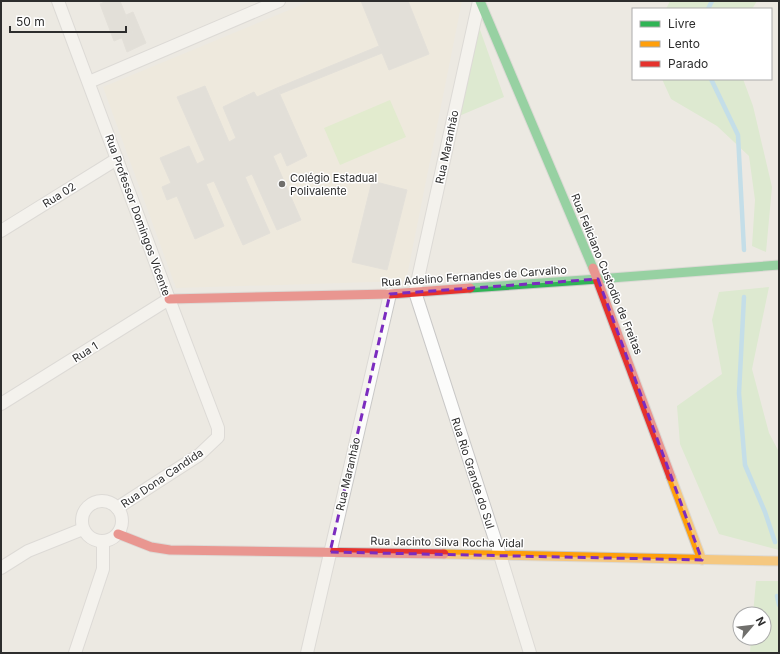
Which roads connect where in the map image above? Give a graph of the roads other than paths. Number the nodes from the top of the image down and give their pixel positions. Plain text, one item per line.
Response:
1 (58, 1) edge
2 (279, 1) edge
3 (480, 1) edge
4 (89, 82) junction
5 (117, 159) junction
6 (1, 231) edge
7 (779, 265) edge
8 (598, 279) junction
9 (415, 292) junction
10 (390, 294) junction
11 (169, 299) junction
12 (1, 404) edge
13 (218, 428) joint
14 (117, 508) junction
15 (83, 529) junction
16 (118, 534) junction
17 (103, 542) junction
18 (330, 552) junction
19 (500, 555) junction
20 (702, 560) junction
21 (779, 562) edge
22 (1, 568) edge
23 (75, 653) edge
24 (307, 653) edge
25 (530, 653) edge

1 - 4 street, Rua Professor Domingos Vicente
2 - 4 street
3 - 8 street, Rua Feliciano Custodio de Freitas
3 - 9 street, Rua Maranhão
4 - 5 street, Rua Professor Domingos Vicente
5 - 6 street, Rua 02
5 - 11 street, Rua Professor Domingos Vicente
7 - 8 street, Rua Adelino Fernandes de Carvalho
8 - 9 street, Rua Adelino Fernandes de Carvalho
8 - 20 street, Rua Feliciano Custodio de Freitas
9 - 10 street, Rua Adelino Fernandes de Carvalho
9 - 19 street, Rua Rio Grande do Sul
10 - 11 street, Rua Adelino Fernandes de Carvalho
10 - 18 street, Rua Maranhão
11 - 12 street, Rua 1
11 - 13 street, Rua Professor Domingos Vicente
13 - 14 street, Rua Dona Candida
14 - 15 street
14 - 16 street
15 - 17 street
15 - 22 street
16 - 17 street
16 - 18 street, Rua Jacinto Silva Rocha Vidal
17 - 23 street
18 - 19 street, Rua Jacinto Silva Rocha Vidal
18 - 24 street, Rua Maranhão
19 - 20 street, Rua Jacinto Silva Rocha Vidal
19 - 25 street, Rua Rio Grande do Sul
20 - 21 street, Rua Jacinto Silva Rocha Vidal

